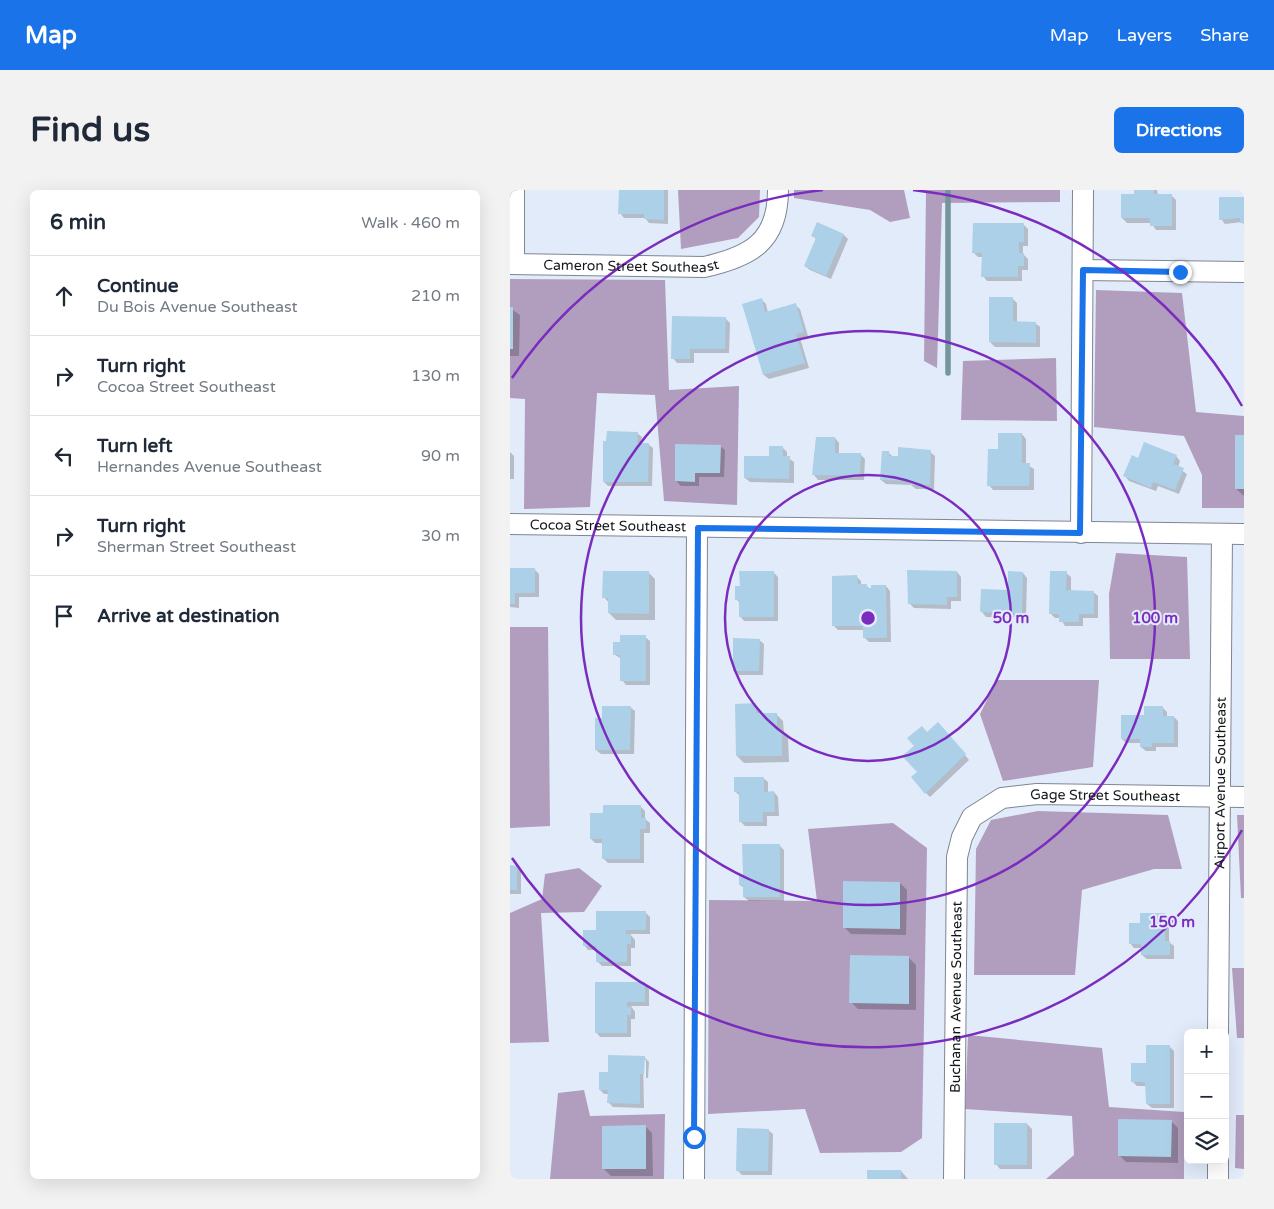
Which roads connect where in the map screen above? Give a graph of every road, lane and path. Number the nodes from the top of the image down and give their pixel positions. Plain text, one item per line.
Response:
1 (514, 190) edge
2 (778, 190) edge
3 (1083, 190) edge
4 (512, 264) edge
5 (1083, 270) junction
6 (1244, 272) edge
7 (510, 524) edge
8 (698, 528) junction
9 (1080, 533) junction
10 (1222, 534) junction
11 (1244, 534) edge
12 (1220, 797) junction
13 (1244, 797) edge
14 (972, 817) joint
15 (1218, 1029) edge
16 (1218, 1164) edge
17 (694, 1179) edge
18 (954, 1179) edge
19 (1218, 1179) edge

1 - 4 street
2 - 4 street, Cameron Street Southeast
3 - 5 street
5 - 6 street
5 - 9 street
7 - 8 street, Cocoa Street Southeast
8 - 9 street, Cocoa Street Southeast
8 - 17 street
9 - 10 street, Cocoa Street Southeast
10 - 11 street, Cocoa Street Southeast
10 - 12 street, Airport Avenue Southeast
12 - 13 street, Gage Street Southeast
12 - 14 street, Gage Street Southeast
12 - 15 street, Airport Avenue Southeast
14 - 18 street, Buchanan Avenue Southeast
16 - 19 street

